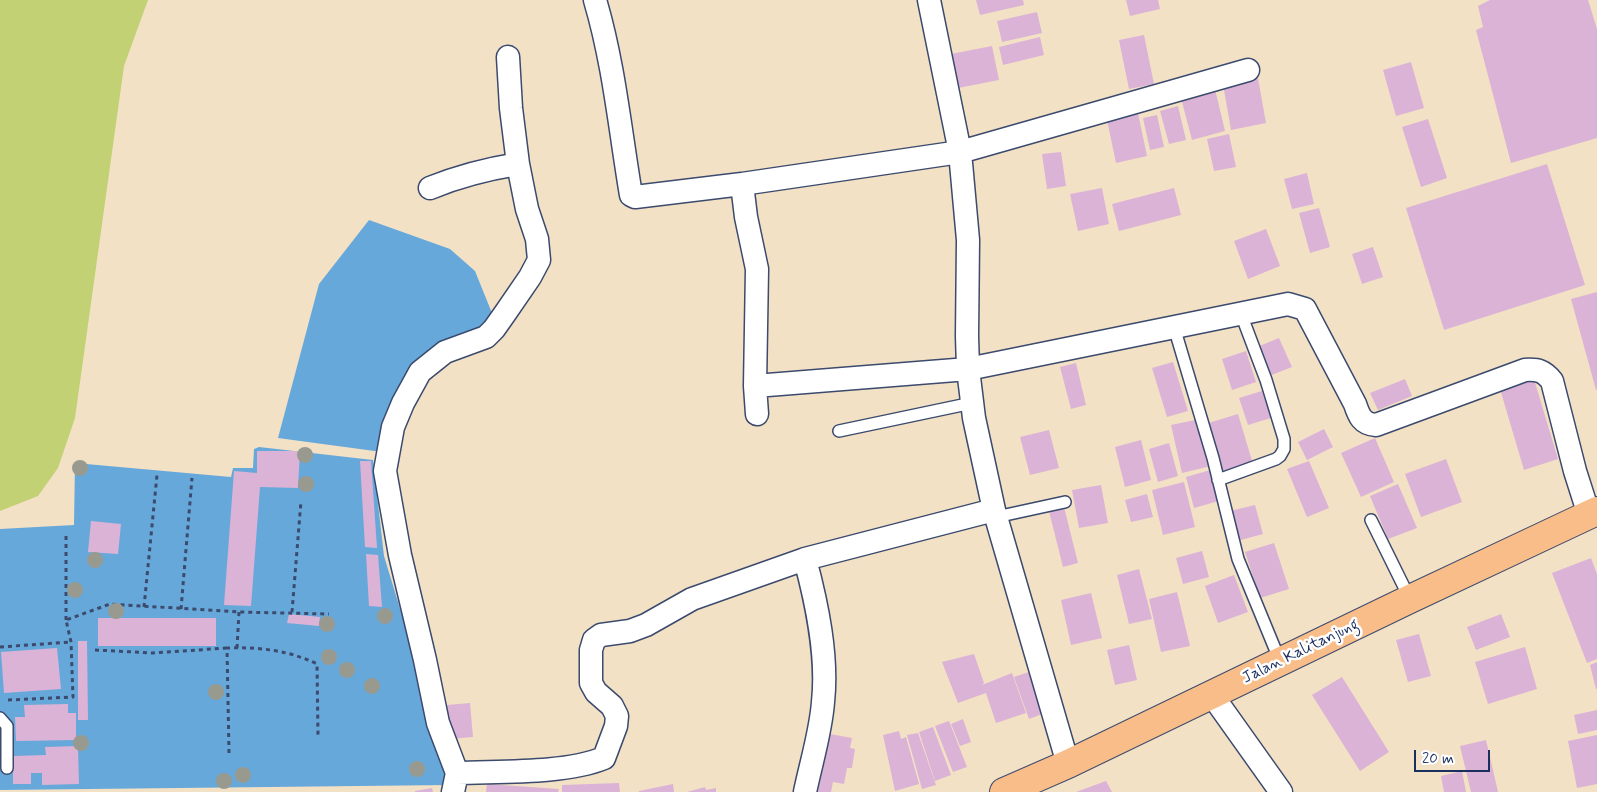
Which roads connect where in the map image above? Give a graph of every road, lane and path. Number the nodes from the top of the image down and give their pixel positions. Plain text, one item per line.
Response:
1 (595, 0) edge
2 (930, 0) edge
3 (508, 57) dead end
4 (1248, 70) dead end
5 (960, 152) junction
6 (518, 164) junction
7 (742, 184) junction
8 (430, 188) dead end
9 (1241, 314) junction
10 (1174, 327) junction
11 (968, 369) junction
12 (755, 386) junction
13 (972, 403) junction
14 (757, 414) dead end
15 (839, 431) dead end
16 (157, 475) dead end
17 (192, 478) dead end
18 (1218, 480) junction
19 (302, 500) dead end
20 (1065, 502) dead end
21 (1593, 513) edge
22 (995, 514) junction
23 (1371, 520) dead end
24 (66, 533) dead end
25 (805, 559) junction
26 (1410, 599) junction
27 (144, 606) junction
28 (181, 609) junction
29 (239, 612) junction
30 (292, 612) junction
31 (329, 614) dead end
32 (66, 620) junction
33 (71, 642) junction
34 (0, 647) edge
35 (227, 648) junction
36 (238, 648) junction
37 (95, 650) dead end
38 (1280, 661) junction
39 (1212, 695) junction
40 (0, 701) edge
41 (0, 718) edge
42 (318, 736) dead end
43 (229, 753) dead end
44 (1068, 764) junction
45 (7, 768) dead end
46 (455, 782) edge
47 (1042, 785) edge
48 (805, 792) edge
49 (1004, 792) edge
50 (1281, 792) edge

1 - 7 street
2 - 5 street
3 - 6 street
4 - 5 street
5 - 7 street
5 - 11 street
6 - 8 street
6 - 46 street
7 - 12 street
9 - 10 street
9 - 18 lane
9 - 21 street
10 - 11 street
10 - 18 lane
11 - 12 street
11 - 13 street
12 - 14 street
13 - 15 lane
13 - 22 street
16 - 27 path
17 - 28 path
18 - 38 lane
19 - 30 path
20 - 22 lane
21 - 26 main road, Jalan Kalitanjung
22 - 25 street
22 - 44 street
23 - 26 lane
24 - 32 path
25 - 46 street
25 - 48 street
26 - 38 main road, Jalan Kalitanjung
27 - 28 path
27 - 32 path
28 - 29 path
29 - 30 path
29 - 36 path
30 - 31 path
32 - 33 path
33 - 34 path
33 - 40 path
35 - 36 path
35 - 37 path
35 - 43 path
36 - 42 path
38 - 39 main road, Jalan Kalitanjung
39 - 44 main road, Jalan Kalitanjung
39 - 50 street
41 - 45 lane
44 - 47 main road, Jalan Kalitanjung
47 - 49 main road, Jalan Kalitanjung

